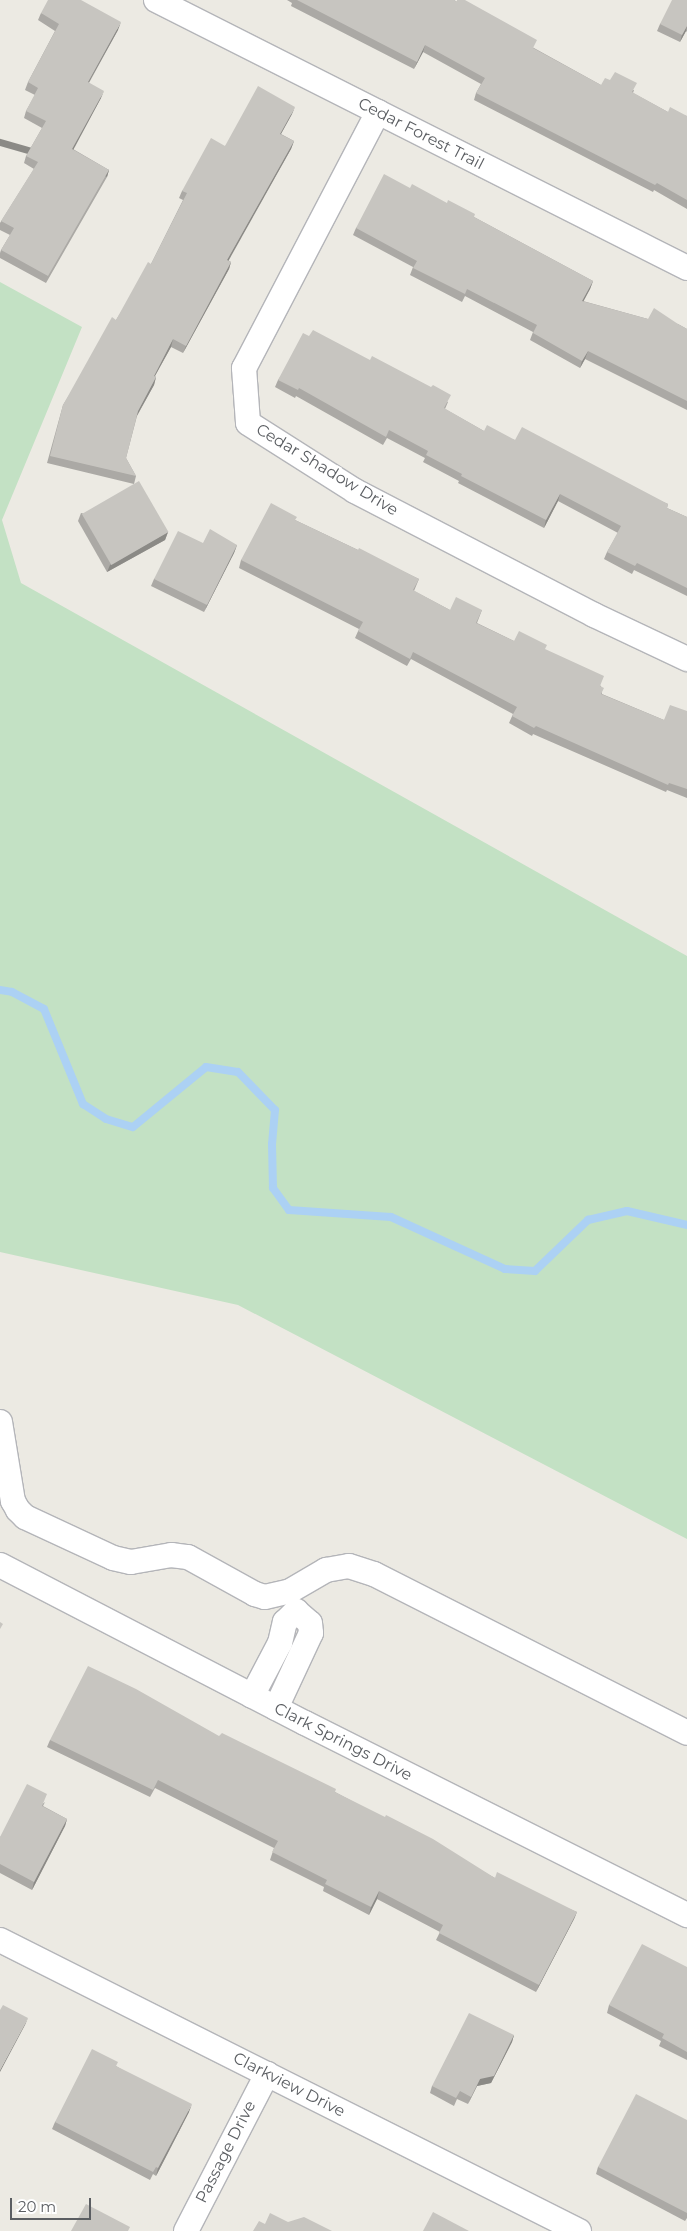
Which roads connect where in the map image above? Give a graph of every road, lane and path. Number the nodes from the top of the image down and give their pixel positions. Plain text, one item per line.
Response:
1 (156, 0) edge
2 (378, 112) junction
3 (687, 268) edge
4 (687, 659) edge
5 (0, 1422) edge
6 (0, 1565) edge
7 (293, 1601) junction
8 (252, 1696) junction
9 (276, 1708) junction
10 (687, 1733) edge
11 (687, 1915) edge
12 (0, 1940) edge
13 (267, 2074) junction
14 (571, 2229) edge
15 (186, 2231) edge

1 - 2 street, Cedar Forest Trail
2 - 3 street, Cedar Forest Trail
2 - 4 street, Cedar Shadow Drive
5 - 7 street
6 - 8 street, Clark Springs Drive
7 - 8 street
7 - 9 street
7 - 10 street
8 - 9 street, Clark Springs Drive
9 - 11 street, Clark Springs Drive
12 - 13 street, Clarkview Drive
13 - 14 street, Clarkview Drive
13 - 15 street, Passage Drive

